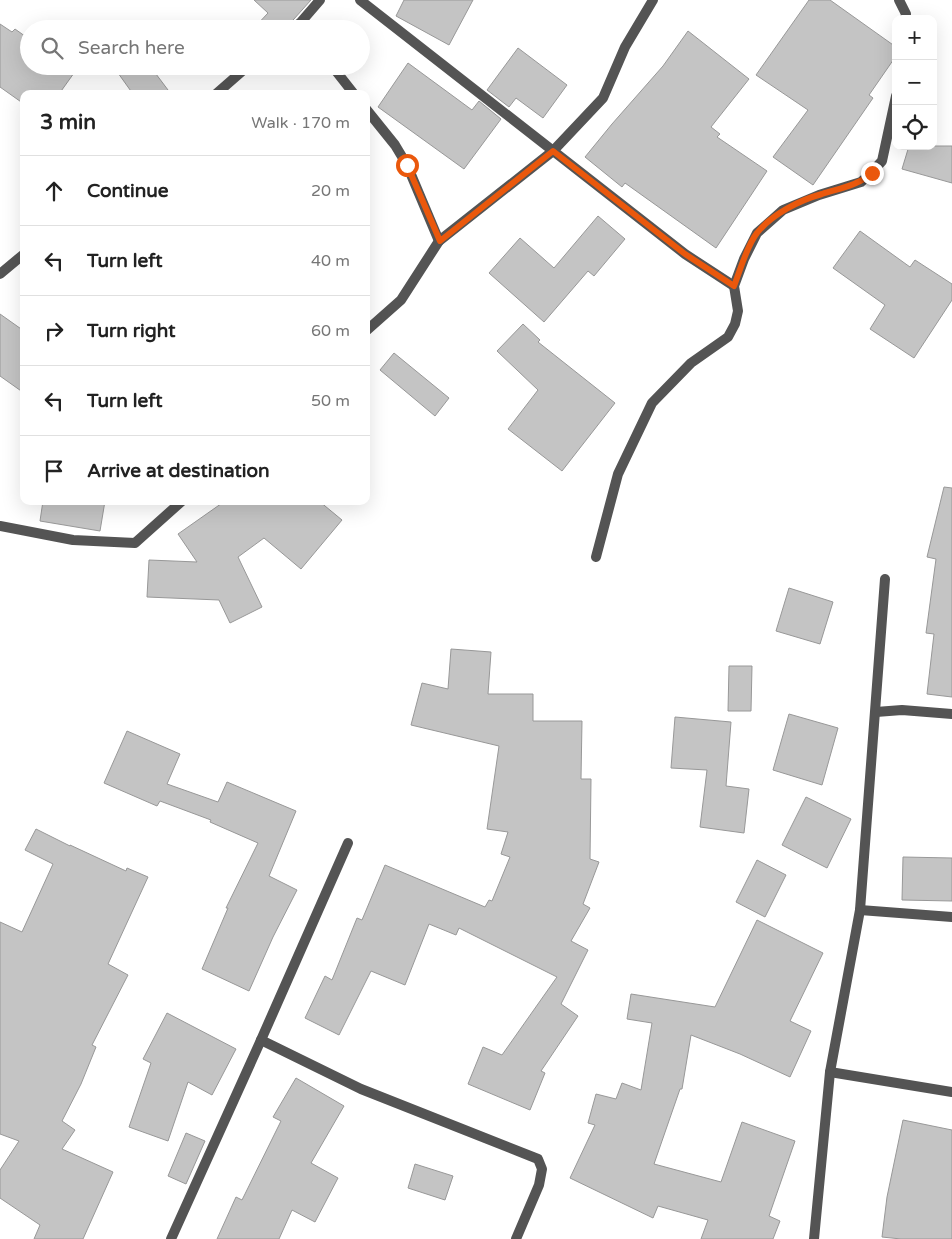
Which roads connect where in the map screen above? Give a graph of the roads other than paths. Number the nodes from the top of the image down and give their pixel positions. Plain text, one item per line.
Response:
1 (320, 0) edge
2 (360, 0) edge
3 (653, 0) edge
4 (899, 0) edge
5 (906, 15) edge
6 (305, 20) edge
7 (238, 75) edge
8 (339, 75) edge
9 (221, 90) edge
10 (351, 90) edge
11 (894, 105) edge
12 (370, 114) edge
13 (553, 151) junction
14 (440, 241) junction
15 (20, 257) edge
16 (0, 274) edge
17 (734, 286) junction
18 (370, 327) edge
19 (178, 505) edge
20 (0, 526) edge
21 (596, 557) dead end
22 (885, 580) dead end
23 (876, 712) junction
24 (952, 714) edge
25 (348, 843) dead end
26 (860, 910) junction
27 (952, 918) edge
28 (261, 1040) junction
29 (830, 1072) junction
30 (952, 1092) edge
31 (171, 1239) edge
32 (516, 1239) edge
33 (814, 1239) edge

1 - 6 street
2 - 13 street
3 - 13 street
4 - 5 street
7 - 9 street
8 - 10 street
11 - 17 street
12 - 14 street
13 - 14 street
13 - 17 street
14 - 18 street
15 - 16 street
17 - 21 street
19 - 20 street
22 - 23 street
23 - 24 street
23 - 26 street
25 - 28 street
26 - 27 street
26 - 29 street
28 - 31 street
28 - 32 street
29 - 30 street
29 - 33 street

